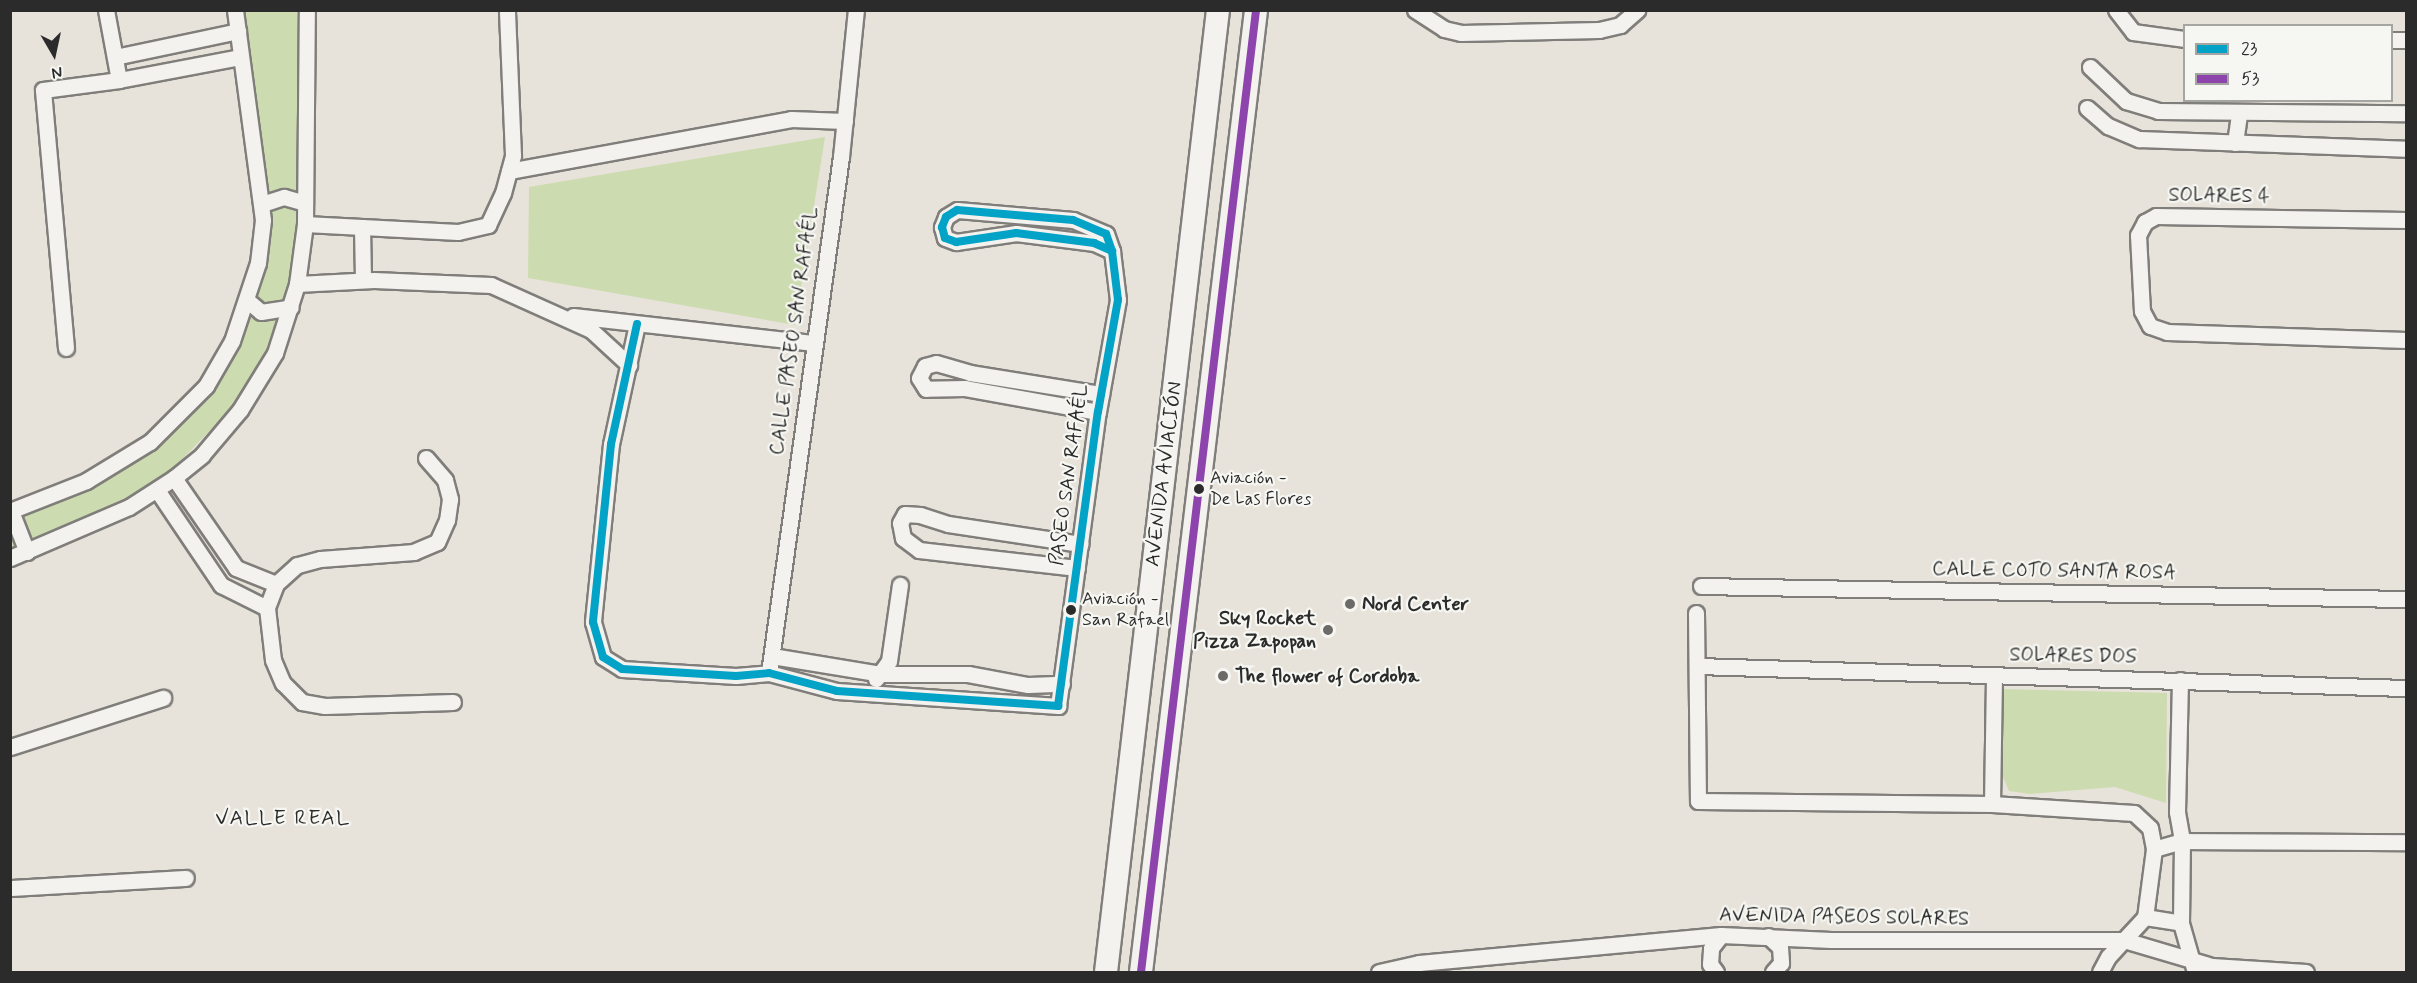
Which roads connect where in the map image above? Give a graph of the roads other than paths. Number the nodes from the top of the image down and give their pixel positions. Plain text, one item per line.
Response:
1 (106, 10) edge
2 (235, 10) edge
3 (307, 10) edge
4 (507, 10) edge
5 (856, 10) edge
6 (1218, 10) edge
7 (1256, 10) edge
8 (1415, 10) edge
9 (1637, 10) edge
10 (2116, 10) edge
11 (237, 32) junction
12 (2183, 39) edge
13 (115, 57) junction
14 (241, 57) junction
15 (2090, 68) dead end
16 (119, 80) junction
17 (2087, 108) dead end
18 (2239, 112) junction
19 (2406, 113) edge
20 (845, 121) junction
21 (2235, 143) junction
22 (2406, 149) edge
23 (509, 171) junction
24 (305, 203) junction
25 (262, 204) junction
26 (2406, 220) edge
27 (305, 224) junction
28 (362, 227) junction
29 (1112, 251) junction
30 (363, 280) junction
31 (297, 284) junction
32 (248, 301) junction
33 (291, 307) junction
34 (558, 315) junction
35 (637, 324) junction
36 (2406, 340) edge
37 (814, 344) junction
38 (66, 348) dead end
39 (629, 365) junction
40 (1101, 394) junction
41 (1098, 412) junction
42 (426, 458) dead end
43 (174, 478) junction
44 (157, 490) junction
45 (11, 511) edge
46 (1080, 544) junction
47 (27, 552) junction
48 (10, 558) edge
49 (1077, 568) junction
50 (276, 584) junction
51 (900, 585) dead end
52 (1701, 586) dead end
53 (2406, 599) edge
54 (267, 608) junction
55 (1696, 613) dead end
56 (772, 656) junction
57 (1697, 666) junction
58 (838, 669) junction
59 (769, 673) junction
60 (880, 674) junction
61 (1994, 675) junction
62 (2180, 680) junction
63 (1062, 684) junction
64 (2406, 688) edge
65 (837, 691) junction
66 (864, 693) junction
67 (163, 698) dead end
68 (453, 702) dead end
69 (10, 747) edge
70 (1992, 804) junction
71 (2182, 841) junction
72 (2406, 842) edge
73 (2154, 849) junction
74 (186, 878) dead end
75 (10, 888) edge
76 (2145, 917) junction
77 (2181, 923) junction
78 (1721, 935) junction
79 (1768, 936) junction
80 (2124, 940) junction
81 (2188, 957) junction
82 (2213, 969) edge
83 (1106, 972) edge
84 (1141, 972) edge
85 (1379, 972) edge
86 (1716, 972) edge
87 (1773, 972) edge
88 (2100, 972) edge
89 (2195, 972) edge
90 (2306, 972) edge

1 - 13 street
2 - 11 street
3 - 24 street
4 - 23 street
5 - 20 street, CALLE PASEO SAN RAFAÉL
6 - 83 main road, AVENIDA AVIACIÓN
7 - 84 main road, AVENIDA AVIACIÓN
8 - 9 street
10 - 12 street
11 - 13 street
11 - 14 street
13 - 16 street
14 - 16 street
14 - 25 street
15 - 18 street
16 - 38 street
17 - 21 street
18 - 19 street
18 - 21 street
20 - 23 street
20 - 37 street, CALLE PASEO SAN RAFAÉL
21 - 22 street
23 - 28 street
24 - 25 street
24 - 27 street
25 - 32 street
26 - 36 street, SOLARES 4
27 - 28 street
27 - 31 street
28 - 30 street
29 - 29 street
29 - 40 street, PASEO SAN RAFAÉL
30 - 31 street
30 - 34 street
31 - 33 street
32 - 33 street
32 - 45 street
33 - 43 street
34 - 35 street
34 - 39 street
35 - 37 street
35 - 39 street
37 - 56 street, CALLE PASEO SAN RAFAÉL
39 - 59 street
40 - 41 street, PASEO SAN RAFAÉL
40 - 41 street
41 - 46 street, PASEO SAN RAFAÉL
42 - 50 street
43 - 44 street
43 - 50 street
44 - 47 street
44 - 54 street
45 - 47 street
46 - 49 street, PASEO SAN RAFAÉL
46 - 49 street
47 - 48 street
49 - 63 street, PASEO SAN RAFAÉL
50 - 54 street
51 - 60 street
52 - 53 street, CALLE COTO SANTA ROSA
54 - 68 street
55 - 57 street
56 - 58 street
56 - 59 street, CALLE PASEO SAN RAFAÉL
57 - 61 street
57 - 70 street
58 - 60 street
58 - 65 street
59 - 65 street
60 - 63 street
60 - 66 street
61 - 62 street, SOLARES DOS
61 - 70 street, SOLARES DOS
62 - 64 street, SOLARES DOS
62 - 71 street
63 - 66 street, PASEO SAN RAFAÉL
65 - 66 street
67 - 69 street
70 - 73 street
71 - 72 street
71 - 73 street
71 - 77 street
73 - 76 street
74 - 75 street
76 - 77 street
76 - 80 street
77 - 81 street
78 - 79 street, AVENIDA PASEOS SOLARES
78 - 85 street, AVENIDA PASEOS SOLARES
78 - 86 street
79 - 80 street, AVENIDA PASEOS SOLARES
79 - 87 street
80 - 81 street, AVENIDA PASEOS SOLARES
80 - 88 street
81 - 82 street, AVENIDA PASEOS SOLARES
81 - 89 street
82 - 90 street, AVENIDA PASEOS SOLARES

